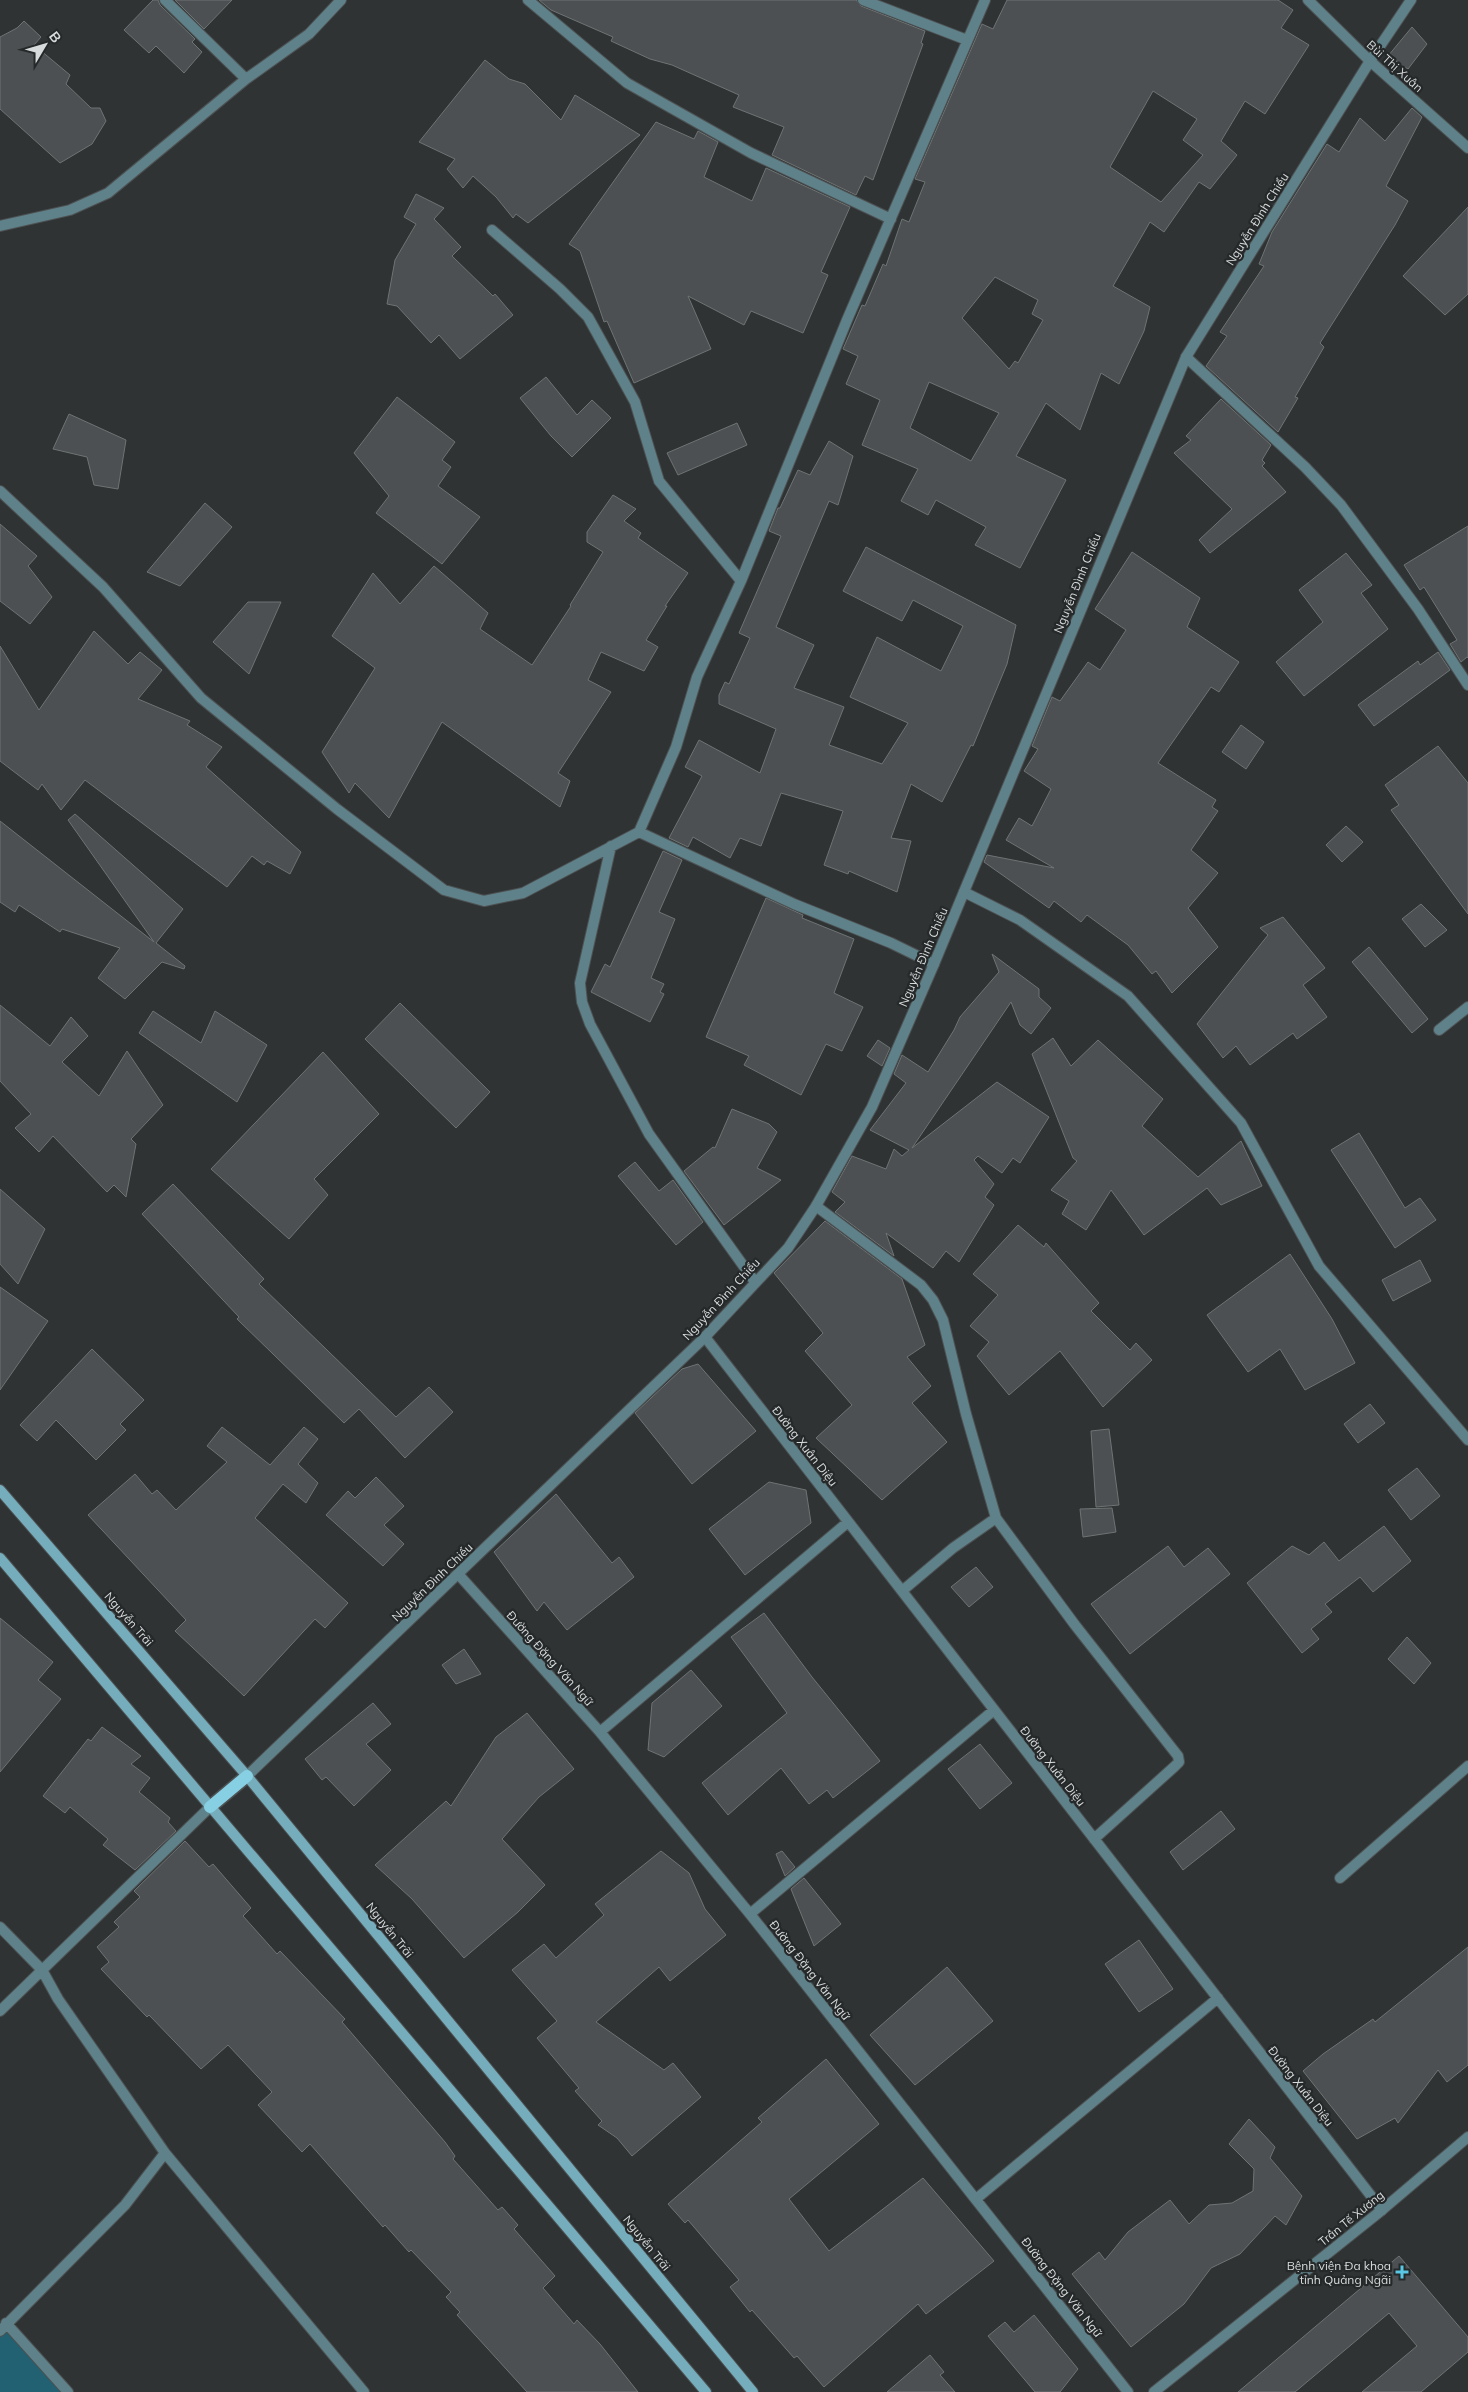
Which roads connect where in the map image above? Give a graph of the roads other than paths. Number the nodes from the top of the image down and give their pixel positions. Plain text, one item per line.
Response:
1 (165, 0) edge
2 (340, 0) edge
3 (528, 0) edge
4 (863, 0) edge
5 (986, 0) edge
6 (1308, 0) edge
7 (1411, 0) edge
8 (967, 40) junction
9 (1370, 61) junction
10 (246, 79) junction
11 (1468, 148) edge
12 (891, 218) junction
13 (0, 226) edge
14 (492, 230) dead end
15 (1186, 357) junction
16 (0, 491) edge
17 (741, 581) junction
18 (1468, 685) edge
19 (639, 832) junction
20 (611, 846) junction
21 (964, 892) junction
22 (934, 964) junction
23 (1468, 1007) edge
24 (1439, 1030) dead end
25 (816, 1206) junction
26 (755, 1282) junction
27 (705, 1337) junction
28 (1468, 1440) edge
29 (0, 1490) edge
30 (996, 1518) junction
31 (848, 1522) junction
32 (0, 1558) edge
33 (458, 1575) junction
34 (902, 1591) junction
35 (994, 1710) junction
36 (600, 1732) junction
37 (1468, 1766) edge
38 (247, 1776) junction
39 (210, 1807) junction
40 (1094, 1839) junction
41 (1340, 1878) dead end
42 (750, 1914) junction
43 (0, 1927) edge
44 (42, 1970) junction
45 (1218, 1998) junction
46 (0, 2011) edge
47 (1468, 2137) edge
48 (165, 2153) junction
49 (976, 2199) junction
50 (1382, 2210) junction
51 (3, 2327) edge
52 (68, 2392) edge
53 (364, 2392) edge
54 (706, 2392) edge
55 (753, 2392) edge
56 (1128, 2392) edge
57 (1154, 2392) edge

1 - 10 street
2 - 10 street
3 - 12 street
4 - 8 street
5 - 8 street
6 - 9 street, Bùi Thị Xuân
7 - 9 street, Nguyễn Đình Chiểu
8 - 12 street
9 - 11 street, Bùi Thị Xuân
9 - 15 street, Nguyễn Đình Chiểu
10 - 13 street
12 - 17 street
14 - 17 street
15 - 18 street
15 - 21 street, Nguyễn Đình Chiểu
16 - 20 street
17 - 19 street
19 - 20 street
19 - 22 street
20 - 26 street
21 - 22 street, Nguyễn Đình Chiểu
21 - 28 street
22 - 25 street, Nguyễn Đình Chiểu
23 - 24 street
25 - 26 street, Nguyễn Đình Chiểu
25 - 30 street
26 - 27 street, Nguyễn Đình Chiểu
27 - 31 street, Đường Xuân Diệu
27 - 33 street, Nguyễn Đình Chiểu
29 - 38 main road, Nguyễn Trãi
30 - 34 street
30 - 40 street
31 - 34 street, Đường Xuân Diệu
31 - 36 street
32 - 39 main road
33 - 36 street, Đường Đặng Văn Ngữ
33 - 38 street, Nguyễn Đình Chiểu
34 - 35 street, Đường Xuân Diệu
35 - 40 street, Đường Xuân Diệu
35 - 42 street
36 - 42 street, Đường Đặng Văn Ngữ
37 - 41 street
38 - 39 main road
38 - 55 main road, Nguyễn Trãi
39 - 44 street
39 - 54 main road
40 - 45 street, Đường Xuân Diệu
42 - 49 street, Đường Đặng Văn Ngữ
43 - 44 street
44 - 46 street
44 - 48 street
45 - 49 street
45 - 50 street, Đường Xuân Diệu
47 - 50 street, Trần Tế Xương
48 - 51 street
48 - 53 street
49 - 56 street, Đường Đặng Văn Ngữ
50 - 57 street, Trần Tế Xương
51 - 52 street

